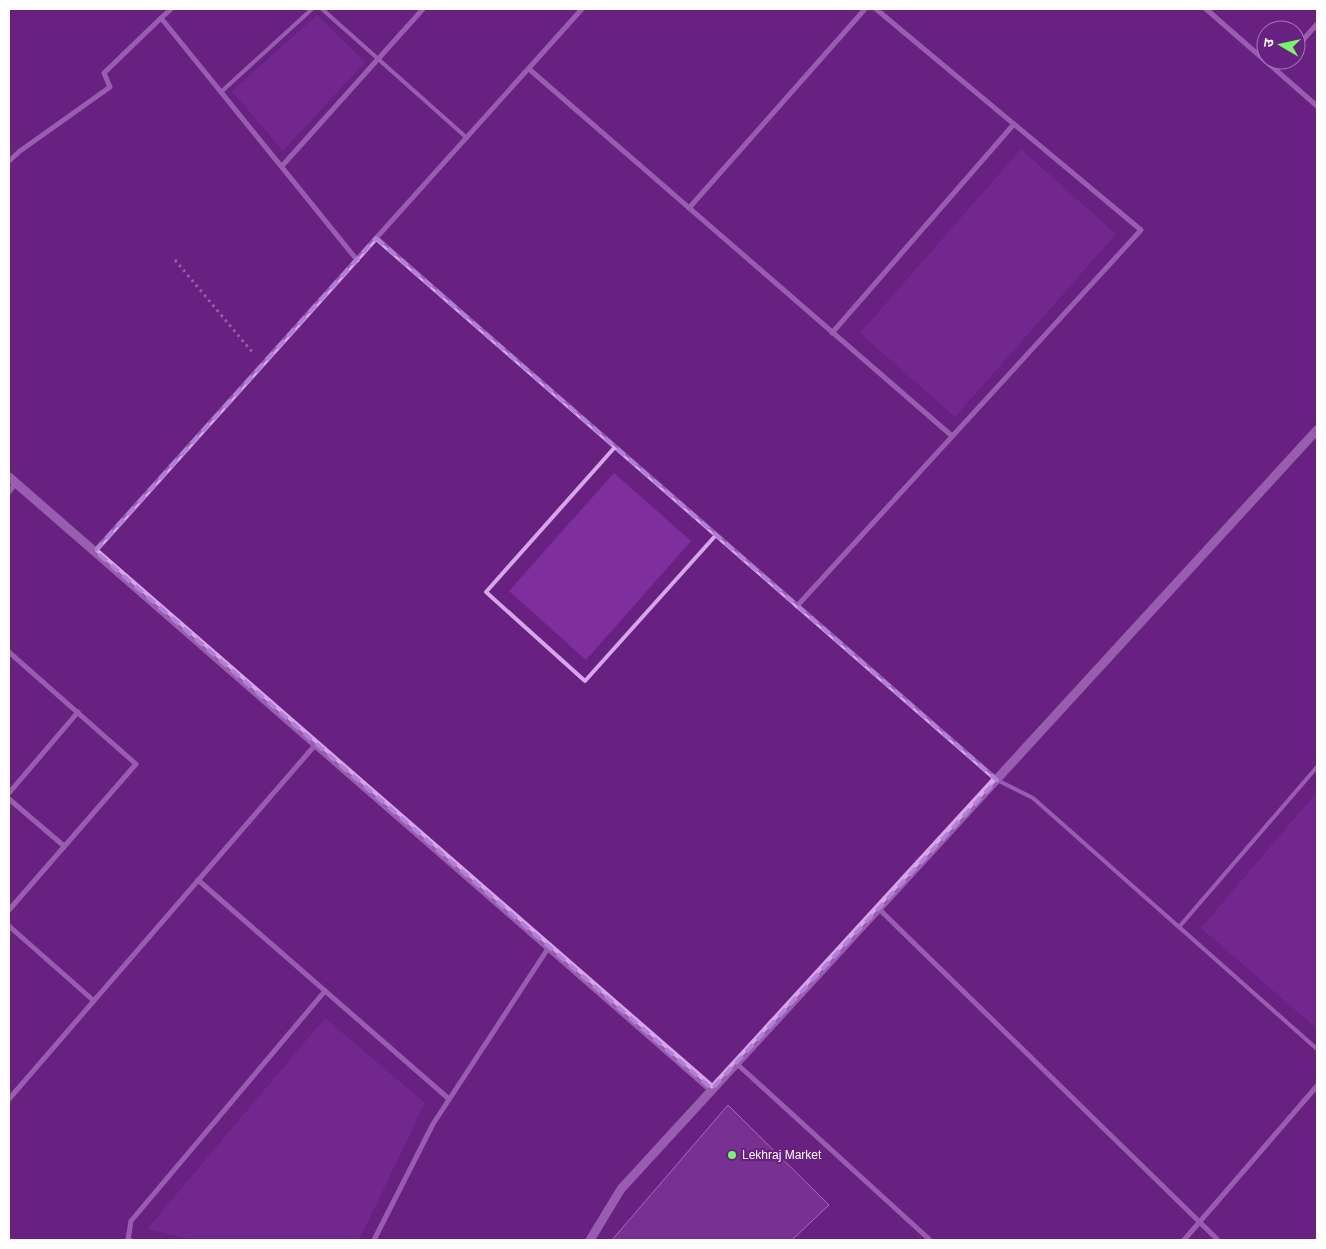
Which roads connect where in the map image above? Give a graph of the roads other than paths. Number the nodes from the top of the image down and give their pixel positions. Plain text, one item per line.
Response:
1 (171, 9) edge
2 (312, 9) edge
3 (322, 9) edge
4 (423, 9) edge
5 (582, 9) edge
6 (865, 9) edge
7 (876, 9) edge
8 (1206, 9) edge
9 (161, 18) junction
10 (1317, 24) edge
11 (1306, 37) edge
12 (1256, 53) edge
13 (378, 59) junction
14 (529, 68) junction
15 (1276, 70) edge
16 (221, 92) junction
17 (1317, 106) edge
18 (1014, 124) junction
19 (467, 138) junction
20 (9, 161) edge
21 (282, 166) junction
22 (689, 208) junction
23 (376, 238) junction
24 (357, 260) junction
25 (832, 333) junction
26 (1317, 430) edge
27 (952, 436) junction
28 (615, 447) junction
29 (12, 480) edge
30 (9, 492) edge
31 (716, 535) junction
32 (95, 551) junction
33 (797, 606) junction
34 (9, 652) edge
35 (78, 712) junction
36 (316, 744) junction
37 (1317, 767) edge
38 (997, 780) junction
39 (9, 793) edge
40 (9, 799) edge
41 (64, 846) junction
42 (198, 880) junction
43 (879, 908) junction
44 (9, 910) edge
45 (9, 926) edge
46 (1179, 927) junction
47 (549, 947) junction
48 (325, 991) junction
49 (94, 1001) junction
50 (1317, 1049) edge
51 (736, 1063) junction
52 (1317, 1086) edge
53 (712, 1089) junction
54 (9, 1099) edge
55 (449, 1099) junction
56 (1199, 1222) junction
57 (130, 1240) edge
58 (374, 1240) edge
59 (590, 1240) edge
60 (930, 1240) edge
61 (1184, 1240) edge
62 (1218, 1240) edge

1 - 9 street
2 - 16 lane
3 - 13 lane
4 - 13 street
5 - 14 street
6 - 22 street
7 - 18 street
8 - 12 street
9 - 16 street
9 - 20 street
10 - 11 street
13 - 19 lane
13 - 21 street
14 - 19 street
14 - 22 street
15 - 17 street
16 - 21 street
18 - 25 street
18 - 27 street
19 - 23 street
21 - 24 street
22 - 25 street
23 - 24 street
23 - 28 street
24 - 32 street
25 - 27 street
26 - 38 street
27 - 33 street
28 - 31 street
28 - 31 lane
29 - 30 street
29 - 32 street
31 - 33 street
32 - 36 street
33 - 38 street
34 - 35 street
35 - 39 street
35 - 41 street
36 - 42 street
36 - 47 street
37 - 46 lane
38 - 43 street
38 - 46 lane
40 - 41 street
41 - 44 street
42 - 48 street
42 - 49 street
43 - 51 street
43 - 56 street
45 - 49 street
46 - 50 lane
47 - 53 street
47 - 55 street
48 - 55 street
48 - 57 street
49 - 54 street
51 - 53 street
51 - 60 street
52 - 56 street
53 - 59 street
55 - 58 street
56 - 61 street
56 - 62 street

